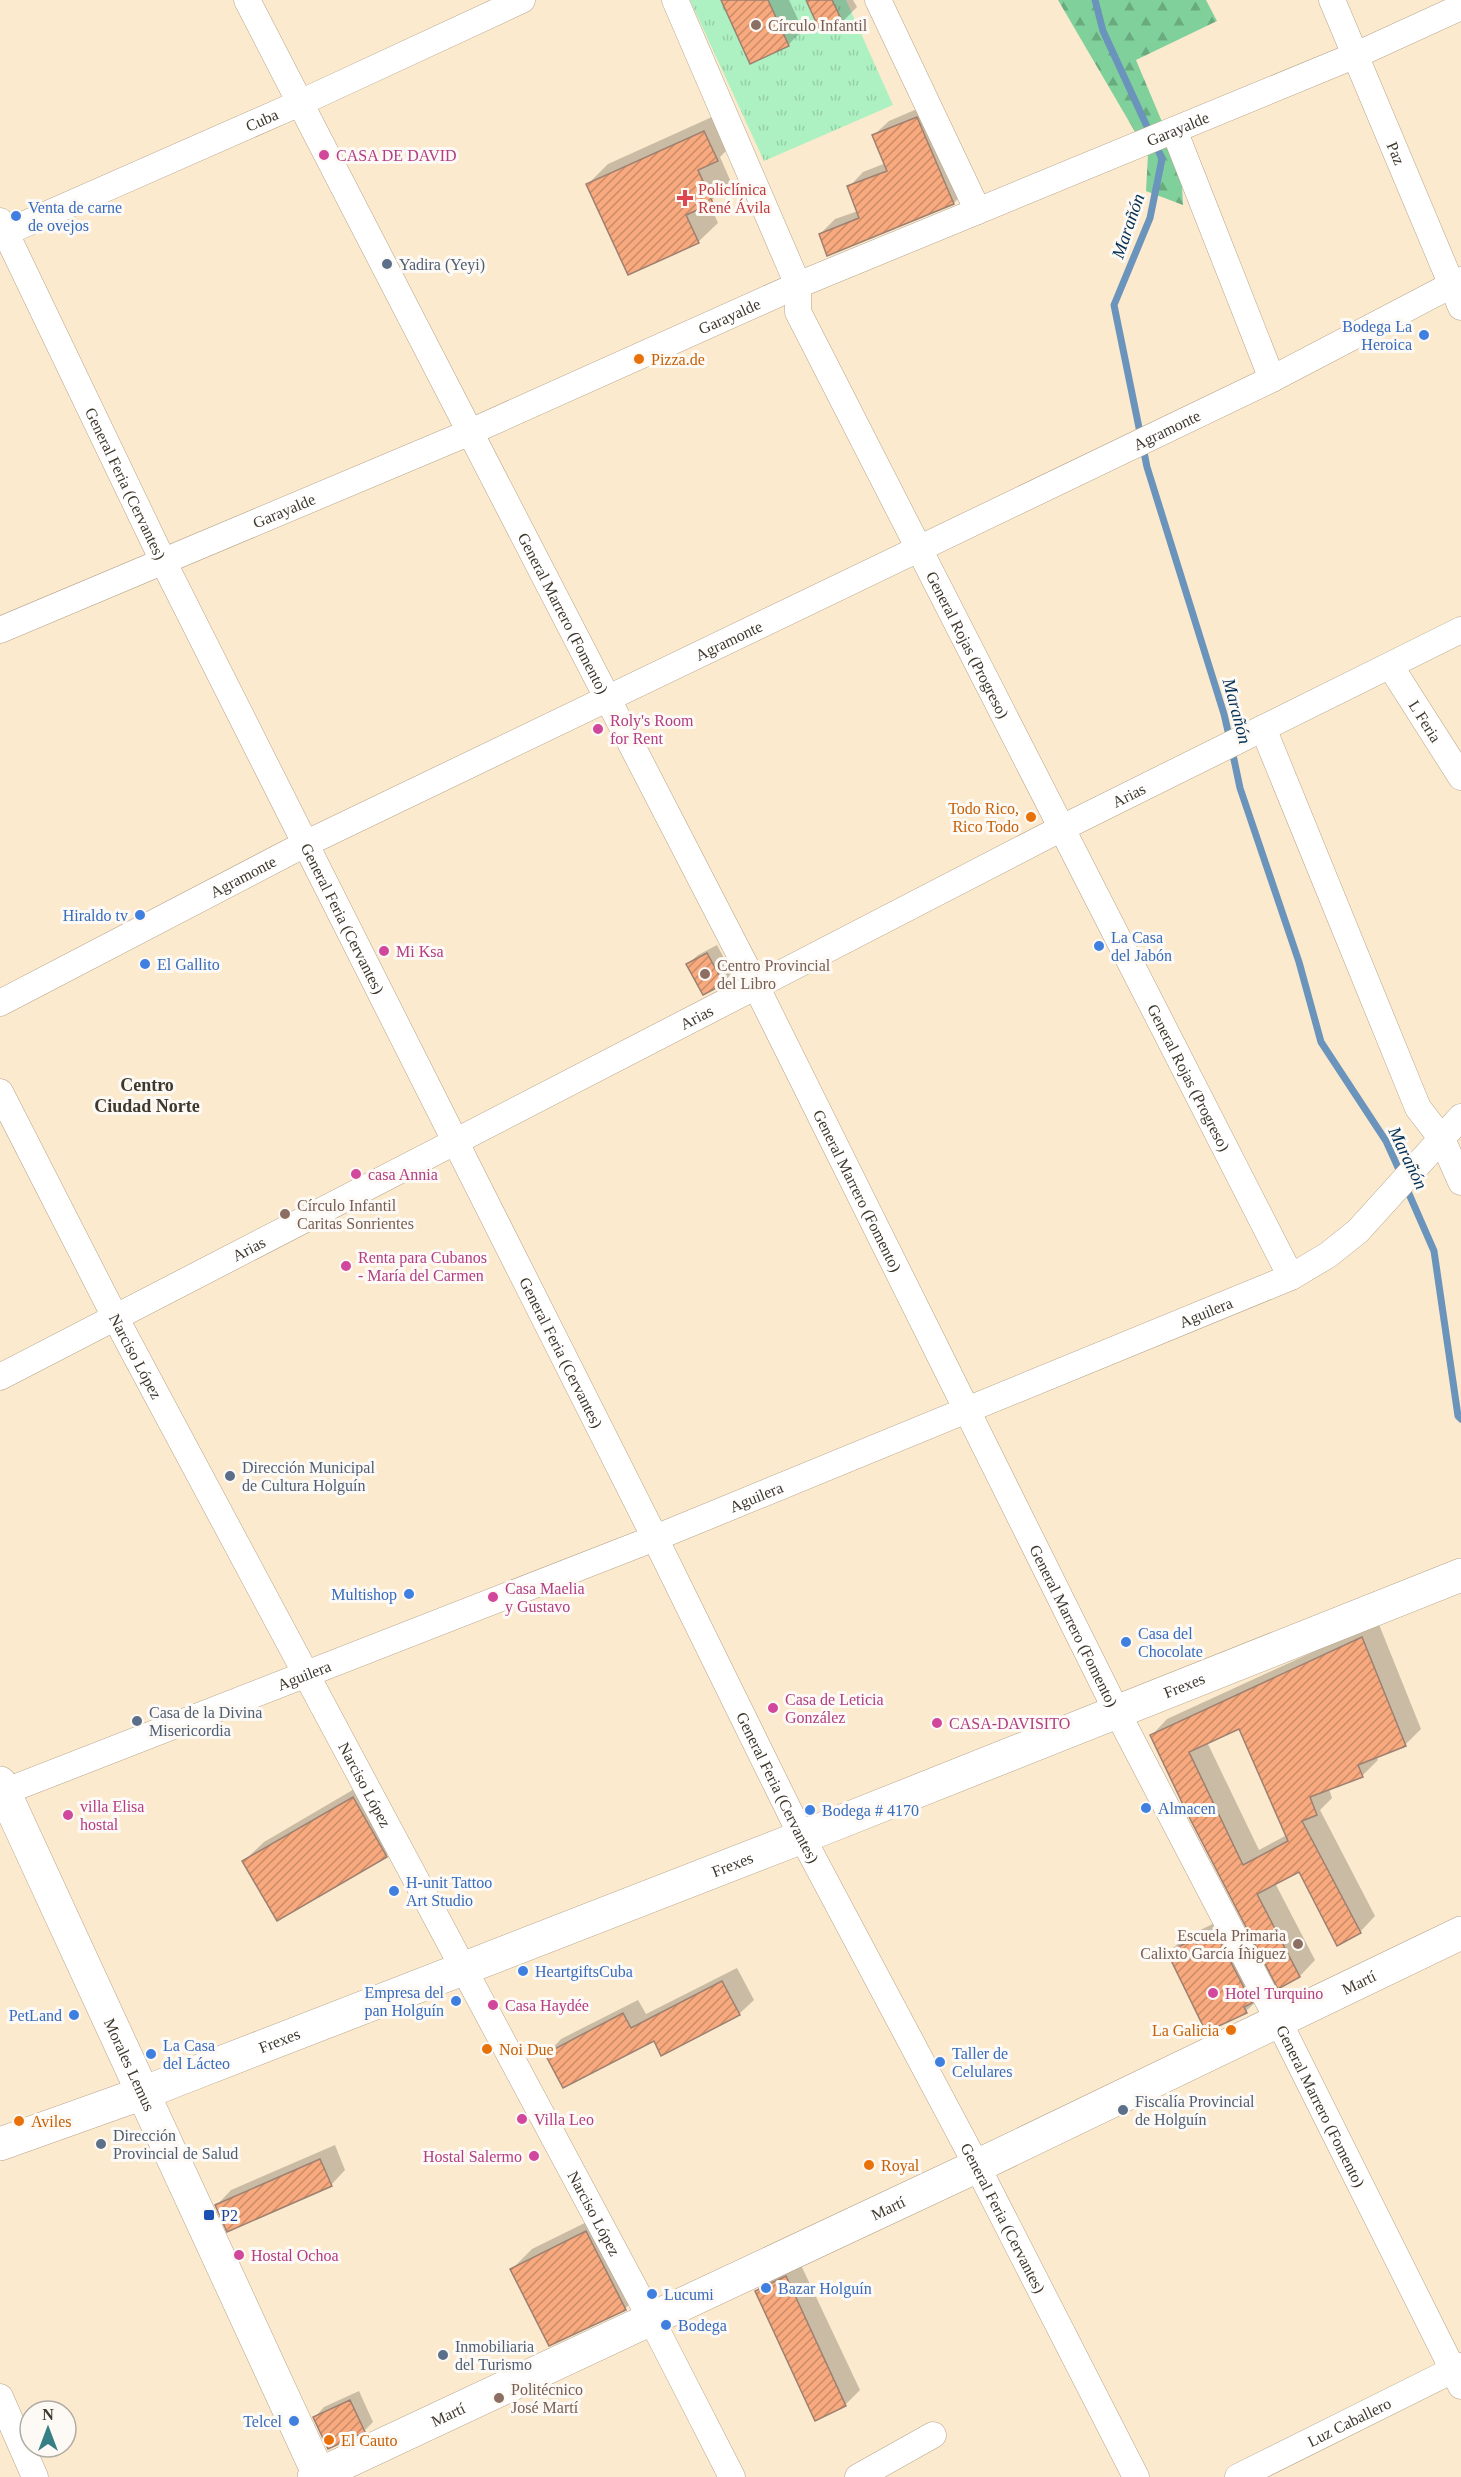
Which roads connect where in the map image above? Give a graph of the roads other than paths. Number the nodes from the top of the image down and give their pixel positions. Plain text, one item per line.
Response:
1 (247, 0) edge
2 (522, 0) edge
3 (675, 0) edge
4 (878, 0) edge
5 (1332, 0) edge
6 (1461, 7) edge
7 (1356, 55) junction
8 (302, 102) junction
9 (1174, 130) junction
10 (978, 211) junction
11 (2, 229) edge
12 (798, 285) junction
13 (1458, 290) edge
14 (1272, 379) junction
15 (468, 433) junction
16 (918, 549) junction
17 (164, 562) junction
18 (0, 630) edge
19 (1461, 630) edge
20 (1391, 667) junction
21 (605, 699) junction
22 (1257, 731) junction
23 (1461, 777) edge
24 (1062, 828) junction
25 (305, 844) junction
26 (756, 986) junction
27 (0, 1003) edge
28 (0, 1092) edge
29 (1461, 1117) edge
30 (1442, 1139) junction
31 (455, 1143) junction
32 (1461, 1182) edge
33 (1291, 1277) junction
34 (115, 1317) junction
35 (0, 1377) edge
36 (968, 1409) junction
37 (655, 1538) junction
38 (1461, 1575) edge
39 (307, 1676) junction
40 (1117, 1712) junction
41 (1, 1790) edge
42 (802, 1837) junction
43 (1461, 1933) edge
44 (463, 1969) junction
45 (1279, 2022) junction
46 (143, 2092) junction
47 (0, 2144) edge
48 (977, 2166) junction
49 (651, 2319) junction
50 (1458, 2374) edge
51 (0, 2397) edge
52 (933, 2435) dead end
53 (317, 2476) edge
54 (35, 2477) edge
55 (732, 2477) edge
56 (858, 2477) edge
57 (1136, 2477) edge
58 (1238, 2477) edge

1 - 8 street, General Marrero (Fomento)
2 - 8 street, Cuba
3 - 12 street, General Rojas (Progreso)
4 - 10 street
5 - 7 street, Paz
6 - 7 street, Garayalde
7 - 9 street, Garayalde
7 - 13 street, Paz
8 - 11 street, Cuba
8 - 15 street, General Marrero (Fomento)
9 - 10 street, Garayalde
9 - 14 street
10 - 12 street, Garayalde
11 - 17 street, General Feria (Cervantes)
12 - 15 street, Garayalde
12 - 16 street, General Rojas (Progreso)
13 - 14 street, Agramonte
14 - 16 street, Agramonte
15 - 17 street, Garayalde
15 - 21 street, General Marrero (Fomento)
16 - 21 street, Agramonte
16 - 24 street, General Rojas (Progreso)
17 - 18 street, Garayalde
17 - 25 street, General Feria (Cervantes)
19 - 20 street, Arias
20 - 22 street, Arias
20 - 23 street, L Feria
21 - 25 street, Agramonte
21 - 26 street, General Marrero (Fomento)
22 - 24 street, Arias
22 - 30 street
24 - 26 street, Arias
24 - 33 street, General Rojas (Progreso)
25 - 27 street, Agramonte
25 - 31 street, General Feria (Cervantes)
26 - 31 street, Arias
26 - 36 street, General Marrero (Fomento)
28 - 34 street, Narciso López
29 - 30 street, Aguilera
30 - 32 street
30 - 33 street, Aguilera
31 - 34 street, Arias
31 - 37 street, General Feria (Cervantes)
33 - 36 street, Aguilera
34 - 35 street, Arias
34 - 39 street, Narciso López
36 - 37 street, Aguilera
36 - 40 street, General Marrero (Fomento)
37 - 39 street, Aguilera
37 - 42 street, General Feria (Cervantes)
38 - 40 main road, Frexes
39 - 41 street, Aguilera
39 - 44 street, Narciso López
40 - 42 main road, Frexes
40 - 45 street, General Marrero (Fomento)
41 - 46 main road, Morales Lemus
42 - 44 main road, Frexes
42 - 48 street, General Feria (Cervantes)
43 - 45 main road, Martí
44 - 46 main road, Frexes
44 - 49 street, Narciso López
45 - 48 main road, Martí
45 - 50 street, General Marrero (Fomento)
46 - 47 main road, Frexes
46 - 53 main road, Morales Lemus
48 - 49 main road, Martí
48 - 57 street, General Feria (Cervantes)
49 - 53 main road, Martí
49 - 55 street, Narciso López
50 - 58 street, Luz Caballero
51 - 54 street
52 - 56 street

